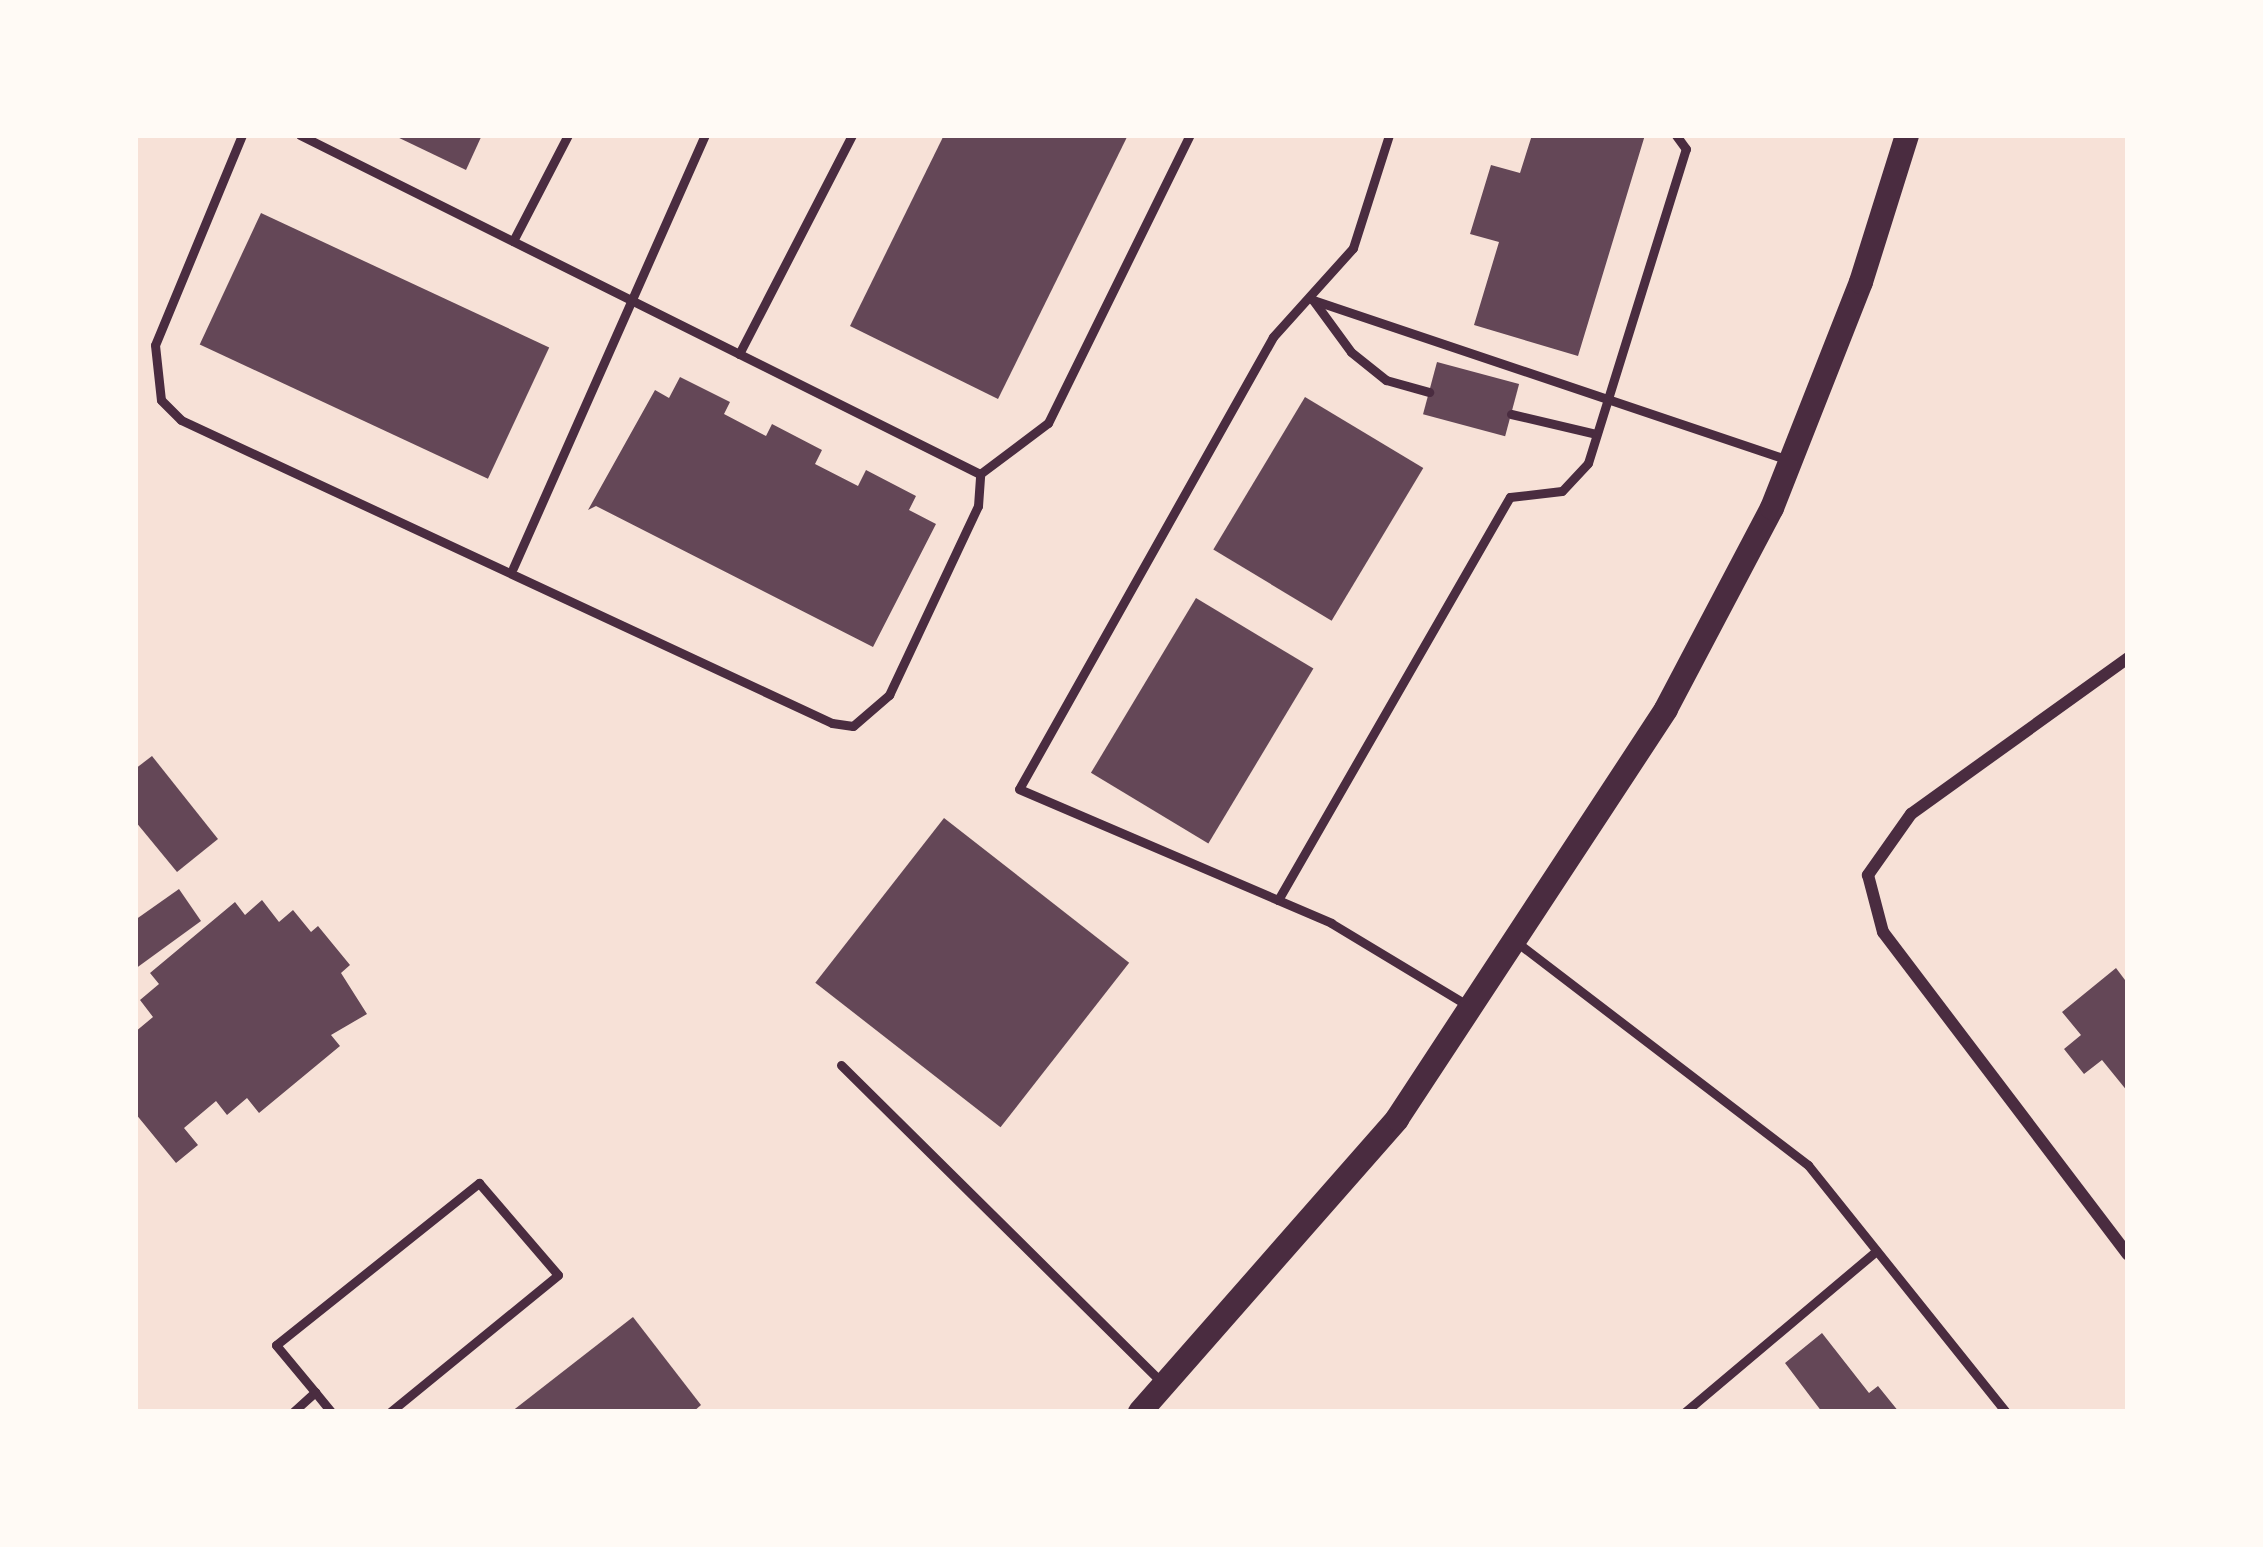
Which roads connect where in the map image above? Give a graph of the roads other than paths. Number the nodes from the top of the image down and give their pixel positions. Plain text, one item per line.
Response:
1 (242, 135) edge
2 (300, 135) edge
3 (568, 135) edge
4 (706, 135) edge
5 (852, 135) edge
6 (1190, 135) edge
7 (1388, 135) edge
8 (1676, 135) edge
9 (1907, 135) edge
10 (513, 241) junction
11 (626, 298) junction
12 (1313, 300) junction
13 (739, 354) junction
14 (1430, 392) dead end
15 (1608, 398) junction
16 (1511, 414) dead end
17 (1596, 434) junction
18 (1791, 460) junction
19 (980, 474) junction
20 (513, 568) junction
21 (2128, 658) edge
22 (1278, 900) junction
23 (1519, 944) junction
24 (1474, 1010) junction
25 (841, 1064) dead end
26 (1876, 1251) junction
27 (2128, 1255) edge
28 (1165, 1386) junction
29 (315, 1392) junction
30 (292, 1412) edge
31 (331, 1412) edge
32 (390, 1412) edge
33 (1140, 1412) edge
34 (1685, 1412) edge
35 (2006, 1412) edge

1 - 20 lane
2 - 10 lane
3 - 10 lane
4 - 11 lane
5 - 13 lane
6 - 19 lane
7 - 12 lane
8 - 15 lane
9 - 18 main road
10 - 11 lane
11 - 13 lane
11 - 20 lane
12 - 14 lane
12 - 15 lane
12 - 22 lane
13 - 19 lane
15 - 17 lane
15 - 18 lane
16 - 17 lane
17 - 22 lane
18 - 23 main road
19 - 20 lane
21 - 27 street
22 - 24 lane
23 - 24 main road
23 - 26 lane
24 - 28 main road
25 - 28 lane
26 - 34 lane
26 - 35 lane
28 - 33 main road
29 - 30 lane
29 - 31 lane
29 - 32 lane

